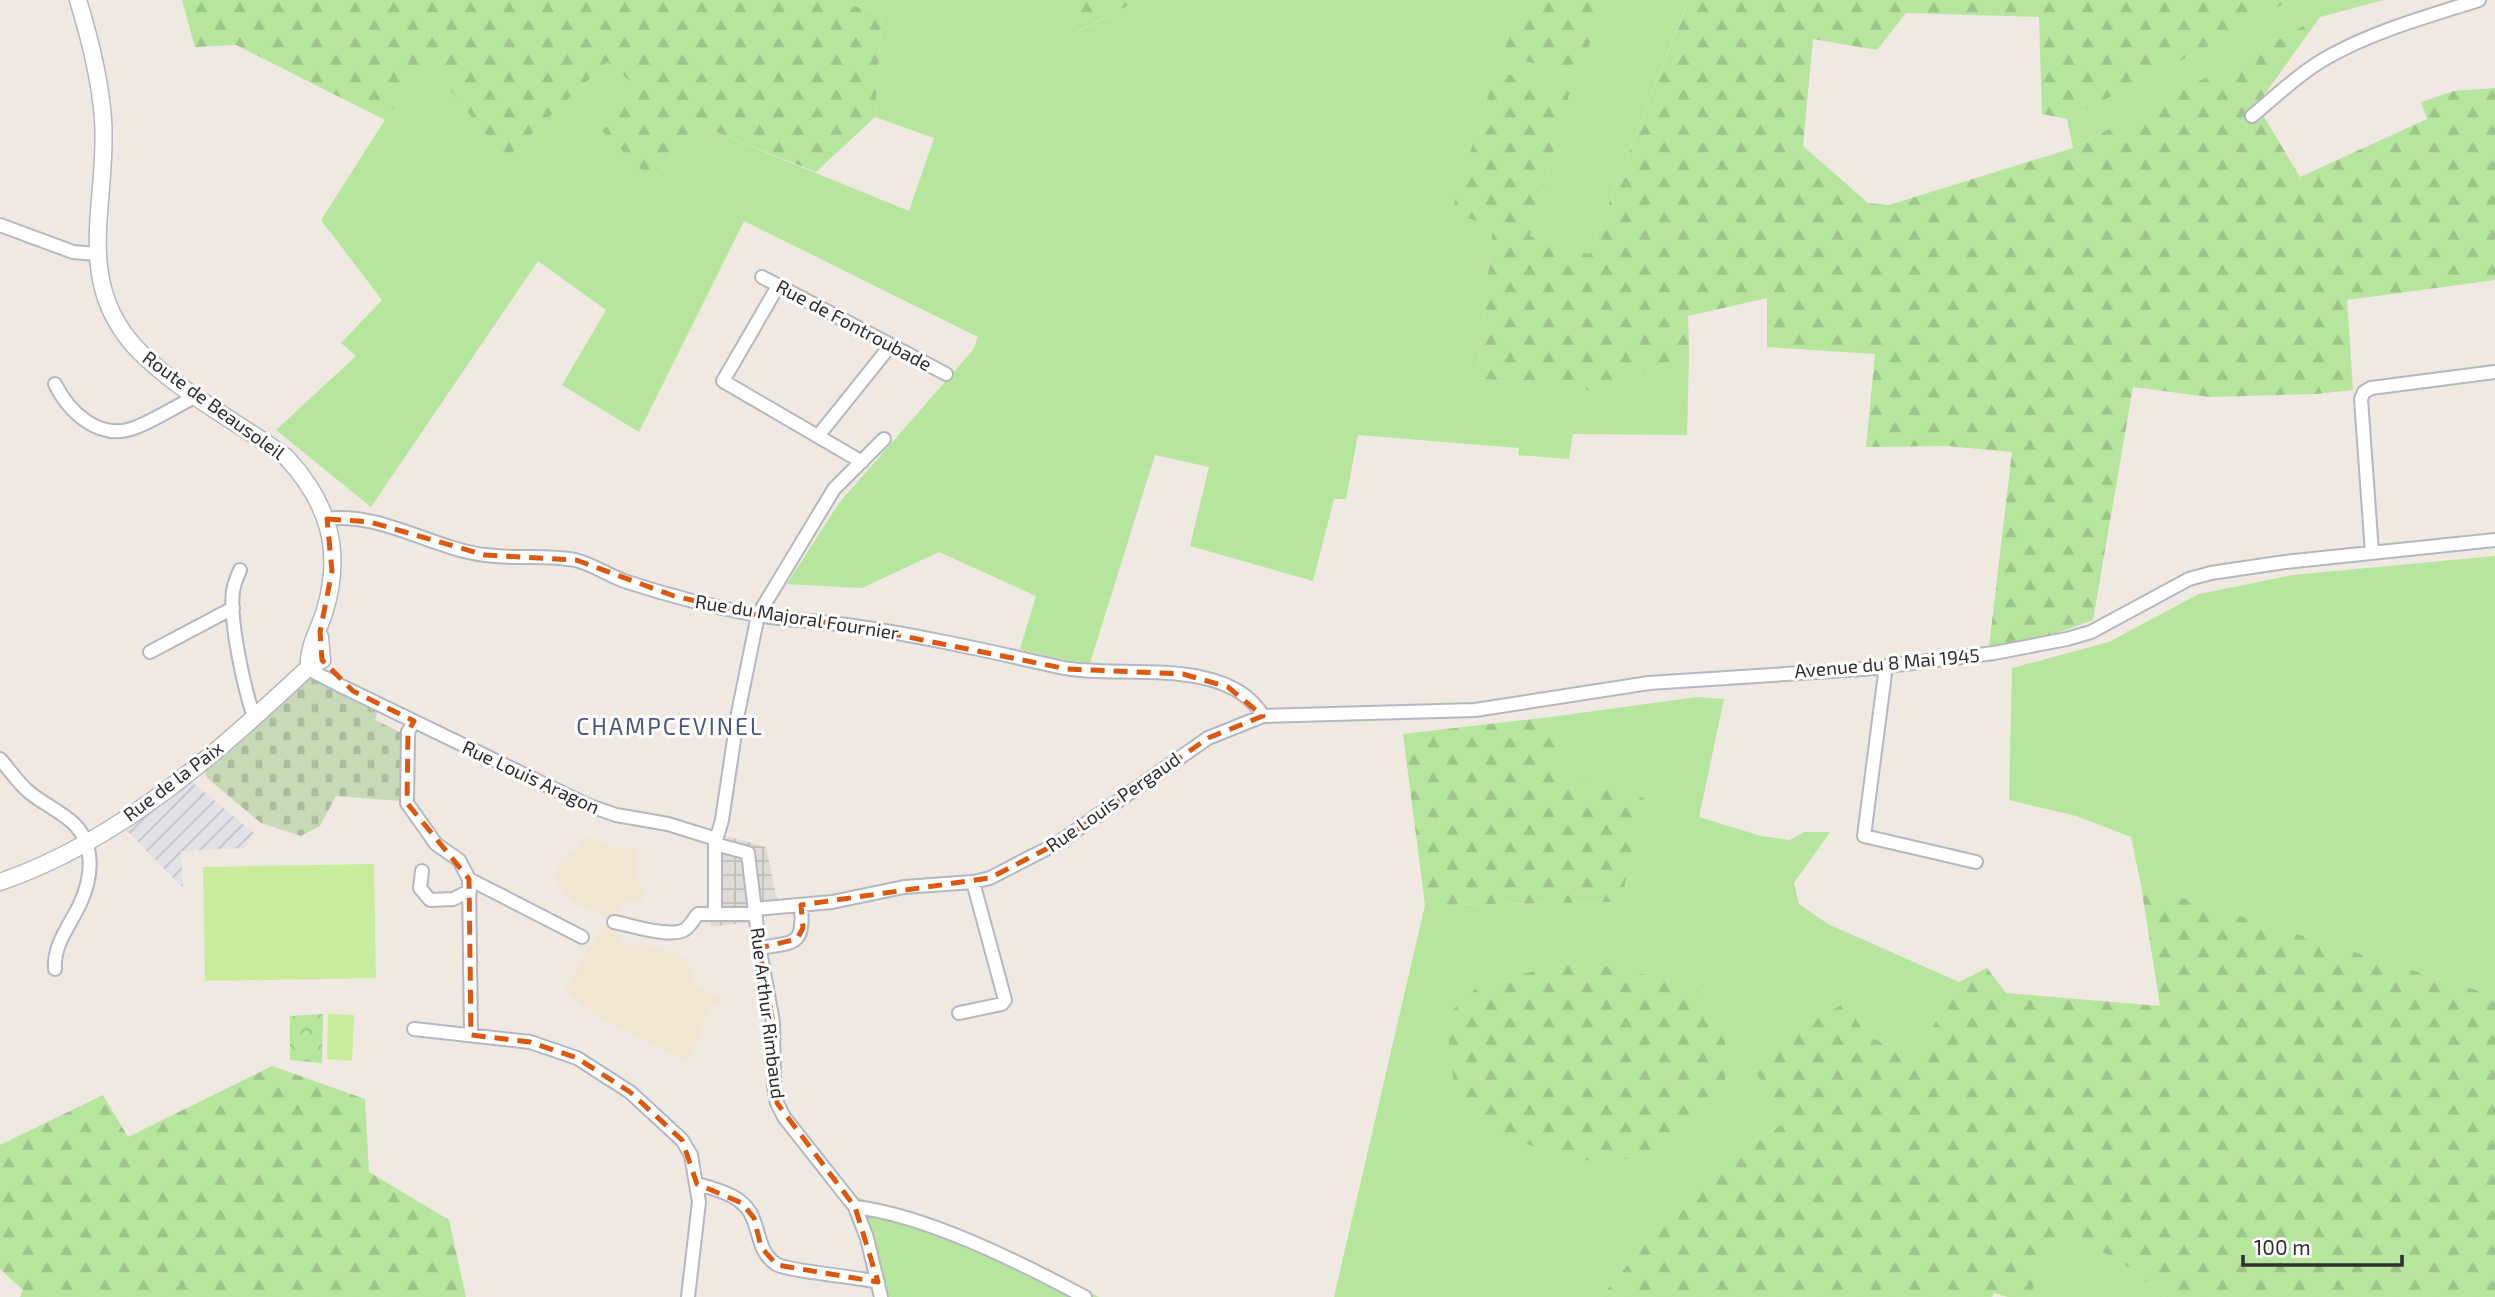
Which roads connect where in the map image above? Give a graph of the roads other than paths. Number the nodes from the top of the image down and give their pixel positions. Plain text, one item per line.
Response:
1 (78, 0) edge
2 (2479, 0) edge
3 (2252, 116) dead end
4 (0, 225) edge
5 (96, 254) junction
6 (762, 278) dead end
7 (778, 286) junction
8 (891, 345) junction
9 (2495, 372) edge
10 (946, 374) dead end
11 (55, 384) dead end
12 (194, 394) junction
13 (818, 436) junction
14 (884, 439) dead end
15 (862, 462) junction
16 (327, 519) junction
17 (2495, 540) edge
18 (2372, 553) junction
19 (240, 570) dead end
20 (233, 608) junction
21 (758, 615) junction
22 (150, 652) dead end
23 (315, 663) junction
24 (1886, 666) junction
25 (1263, 716) junction
26 (254, 717) junction
27 (414, 721) junction
28 (0, 759) edge
29 (86, 841) junction
30 (716, 841) junction
31 (1976, 862) dead end
32 (422, 871) dead end
33 (2, 880) edge
34 (973, 882) junction
35 (470, 885) junction
36 (802, 905) junction
37 (755, 912) junction
38 (715, 914) junction
39 (614, 922) dead end
40 (582, 937) dead end
41 (759, 948) junction
42 (55, 969) dead end
43 (959, 1013) dead end
44 (414, 1029) dead end
45 (471, 1035) junction
46 (697, 1184) junction
47 (855, 1207) junction
48 (878, 1282) junction
49 (688, 1297) edge
50 (881, 1297) edge
51 (1085, 1297) edge

1 - 5 main road, Route de Beausoleil
2 - 3 street
4 - 5 street
5 - 12 main road, Route de Beausoleil
6 - 7 street, Rue de Fontroubade
7 - 8 street, Rue de Fontroubade
7 - 13 street
8 - 10 street, Rue de Fontroubade
8 - 13 street
9 - 18 street
11 - 12 street
12 - 16 main road, Route de Beausoleil
13 - 15 street
14 - 15 street
15 - 21 street
16 - 21 street, Rue du Majoral Fournier
16 - 23 main road
17 - 18 street, Avenue du 8 Mai 1945
18 - 24 street, Avenue du 8 Mai 1945
19 - 20 street
20 - 22 street
20 - 26 street
21 - 25 street, Rue du Majoral Fournier
21 - 30 street
23 - 26 main road, Rue de la Paix
23 - 27 street, Rue Louis Aragon
24 - 25 street, Avenue du 8 Mai 1945
24 - 31 street
25 - 34 street, Rue Louis Pergaud
26 - 29 main road, Rue de la Paix
27 - 30 street, Rue Louis Aragon
27 - 35 street
28 - 29 street
29 - 33 main road, Rue de la Paix
29 - 42 street
30 - 37 street, Rue Arthur Rimbaud
30 - 38 street
32 - 35 street
34 - 36 street, Rue Louis Pergaud
34 - 43 street
35 - 40 street
35 - 45 street
36 - 37 street, Rue Louis Pergaud
36 - 41 street
37 - 38 street, Rue Louis Pergaud
37 - 41 street, Rue Arthur Rimbaud
38 - 39 street
41 - 47 street, Rue Arthur Rimbaud
44 - 45 street
45 - 46 street
46 - 48 street
46 - 49 street
47 - 48 street, Rue Arthur Rimbaud
47 - 51 street
48 - 50 street, Rue Arthur Rimbaud

